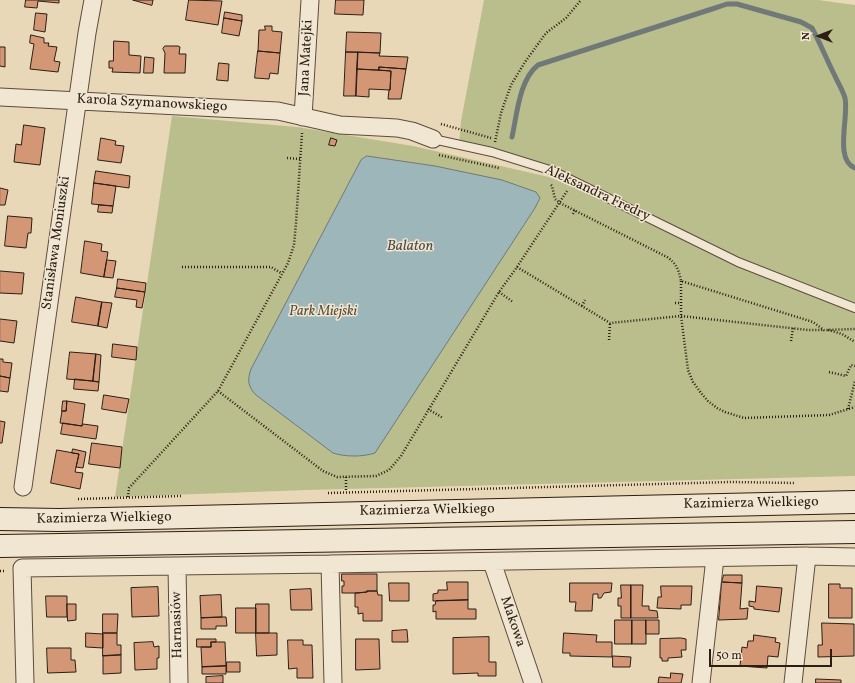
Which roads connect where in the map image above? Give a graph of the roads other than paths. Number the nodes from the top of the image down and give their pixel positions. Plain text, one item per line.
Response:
1 (93, 0) edge
2 (310, 0) edge
3 (0, 97) edge
4 (78, 101) junction
5 (303, 117) junction
6 (436, 147) joint
7 (855, 308) edge
8 (23, 487) dead end
9 (855, 502) edge
10 (587, 507) junction
11 (0, 520) edge
12 (855, 532) edge
13 (587, 536) junction
14 (0, 546) edge
15 (807, 556) junction
16 (715, 558) junction
17 (855, 558) edge
18 (492, 562) junction
19 (330, 564) junction
20 (178, 566) junction
21 (25, 683) edge
22 (179, 683) edge
23 (333, 683) edge
24 (533, 683) edge
25 (701, 683) edge
26 (793, 683) edge

1 - 4 street, Stanisława Moniuszki
2 - 5 street, Jana Matejki
3 - 4 street, Karola Szymanowskiego
4 - 5 street, Karola Szymanowskiego
4 - 8 street, Stanisława Moniuszki
5 - 6 street, Aleksandra Fredry
6 - 7 lane, Aleksandra Fredry
9 - 10 main road, Kazimierza Wielkiego
10 - 11 main road, Kazimierza Wielkiego
10 - 13 main road
12 - 13 main road, Kazimierza Wielkiego
13 - 14 main road, Kazimierza Wielkiego
15 - 16 street
15 - 17 street
15 - 26 street
16 - 18 street
16 - 25 street
18 - 19 street
18 - 24 street, Makowa
19 - 20 street
19 - 23 street
20 - 21 street
20 - 22 street, Harnasiów

